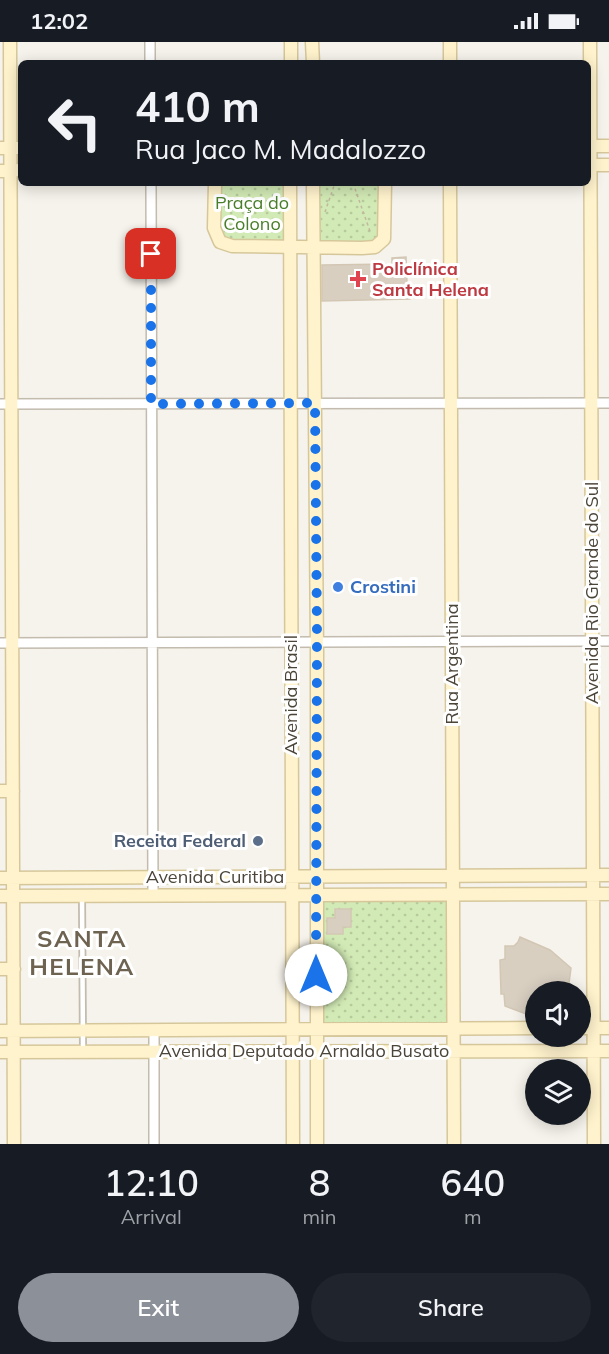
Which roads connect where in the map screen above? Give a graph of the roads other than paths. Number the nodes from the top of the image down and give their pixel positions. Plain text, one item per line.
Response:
1 (10, 42) edge
2 (150, 42) edge
3 (291, 42) edge
4 (312, 42) edge
5 (450, 42) edge
6 (590, 42) edge
7 (150, 60) edge
8 (291, 60) edge
9 (313, 60) edge
10 (450, 60) edge
11 (590, 60) edge
12 (591, 146) edge
13 (609, 146) edge
14 (10, 148) edge
15 (591, 165) edge
16 (609, 165) edge
17 (10, 170) edge
18 (151, 186) edge
19 (215, 186) edge
20 (290, 186) edge
21 (313, 186) edge
22 (385, 186) edge
23 (450, 186) edge
24 (589, 186) edge
25 (290, 247) junction
26 (313, 247) junction
27 (290, 403) junction
28 (315, 403) junction
29 (451, 403) junction
30 (592, 403) junction
31 (609, 403) edge
32 (6, 404) edge
33 (151, 404) junction
34 (592, 641) junction
35 (609, 641) edge
36 (152, 642) junction
37 (290, 642) junction
38 (317, 642) junction
39 (452, 642) junction
40 (6, 643) edge
41 (6, 791) edge
42 (594, 875) junction
43 (609, 875) edge
44 (453, 876) junction
45 (153, 877) junction
46 (291, 877) junction
47 (316, 877) junction
48 (0, 878) edge
49 (13, 878) junction
50 (594, 894) junction
51 (609, 894) edge
52 (291, 895) junction
53 (316, 895) junction
54 (453, 895) junction
55 (0, 896) edge
56 (13, 896) junction
57 (82, 896) junction
58 (153, 896) junction
59 (0, 969) edge
60 (14, 969) junction
61 (525, 1028) edge
62 (594, 1028) junction
63 (609, 1028) edge
64 (292, 1029) junction
65 (316, 1029) junction
66 (454, 1029) junction
67 (83, 1030) junction
68 (154, 1030) junction
69 (0, 1031) edge
70 (14, 1031) junction
71 (292, 1051) junction
72 (316, 1051) junction
73 (454, 1051) junction
74 (594, 1051) junction
75 (609, 1051) edge
76 (0, 1052) edge
77 (14, 1052) junction
78 (83, 1052) junction
79 (154, 1052) junction
80 (14, 1144) edge
81 (154, 1144) edge
82 (293, 1144) edge
83 (317, 1144) edge
84 (454, 1144) edge
85 (594, 1144) edge

1 - 14 street
2 - 7 street
3 - 8 street
4 - 9 street
5 - 10 street
6 - 11 street, Avenida Rio Grande do Sul
12 - 13 street
14 - 17 street
15 - 16 street
17 - 32 street
18 - 33 street
19 - 25 street
20 - 25 street, Avenida Brasil
21 - 26 street, Avenida Brasil
22 - 26 street
23 - 29 street, Rua Argentina
24 - 30 street, Avenida Rio Grande do Sul
25 - 26 street
25 - 27 street, Avenida Brasil
26 - 28 street, Avenida Brasil
27 - 28 street
27 - 33 street
27 - 37 street, Avenida Brasil
28 - 29 street
28 - 38 street, Avenida Brasil
29 - 30 street
29 - 39 street, Rua Argentina
30 - 31 street
30 - 34 street, Avenida Rio Grande do Sul
32 - 33 street
32 - 40 street
33 - 36 street
34 - 35 street
34 - 39 street
34 - 42 street, Avenida Rio Grande do Sul
36 - 37 street
36 - 40 street
36 - 45 street
37 - 38 street
37 - 46 street, Avenida Brasil
38 - 39 street
38 - 47 street, Avenida Brasil
39 - 44 street, Rua Argentina
40 - 41 street
41 - 49 street
42 - 43 street, Avenida Curitiba
42 - 44 street, Avenida Curitiba
42 - 50 street, Avenida Rio Grande do Sul
44 - 47 street, Avenida Curitiba
44 - 54 street, Rua Argentina
45 - 46 street, Avenida Curitiba
45 - 49 street, Avenida Curitiba
45 - 58 street
46 - 47 street, Avenida Curitiba
46 - 52 street, Avenida Brasil
47 - 53 street, Avenida Brasil
48 - 49 street, Avenida Curitiba
49 - 56 street
50 - 51 street, Avenida Curitiba
50 - 54 street, Avenida Curitiba
50 - 62 street, Avenida Rio Grande do Sul
52 - 53 street, Avenida Curitiba
52 - 58 street, Avenida Curitiba
52 - 64 street, Avenida Brasil
53 - 54 street, Avenida Curitiba
53 - 65 street, Avenida Brasil
54 - 66 street, Rua Argentina
55 - 56 street, Avenida Curitiba
56 - 57 street, Avenida Curitiba
56 - 60 street
57 - 58 street, Avenida Curitiba
57 - 67 lane
59 - 60 street
60 - 70 street
61 - 66 street, Avenida Deputado Arnaldo Busato
62 - 63 street
62 - 74 street, Avenida Rio Grande do Sul
64 - 65 street, Avenida Deputado Arnaldo Busato
64 - 68 street, Avenida Deputado Arnaldo Busato
64 - 71 street, Avenida Brasil
65 - 66 street, Avenida Deputado Arnaldo Busato
65 - 72 street, Avenida Brasil
66 - 73 street, Rua Argentina
67 - 68 street, Avenida Deputado Arnaldo Busato
67 - 70 street, Avenida Deputado Arnaldo Busato
67 - 78 lane
68 - 79 street
69 - 70 street, Avenida Deputado Arnaldo Busato
70 - 77 street
71 - 72 street, Avenida Deputado Arnaldo Busato
71 - 79 street, Avenida Deputado Arnaldo Busato
71 - 82 street, Avenida Brasil
72 - 73 street, Avenida Deputado Arnaldo Busato
72 - 83 street, Avenida Brasil
73 - 74 street, Avenida Deputado Arnaldo Busato
73 - 84 street, Rua Argentina
74 - 75 street, Avenida Deputado Arnaldo Busato
74 - 85 street, Avenida Rio Grande do Sul
76 - 77 street, Avenida Deputado Arnaldo Busato
77 - 78 street, Avenida Deputado Arnaldo Busato
77 - 80 street
78 - 79 street, Avenida Deputado Arnaldo Busato
79 - 81 street

